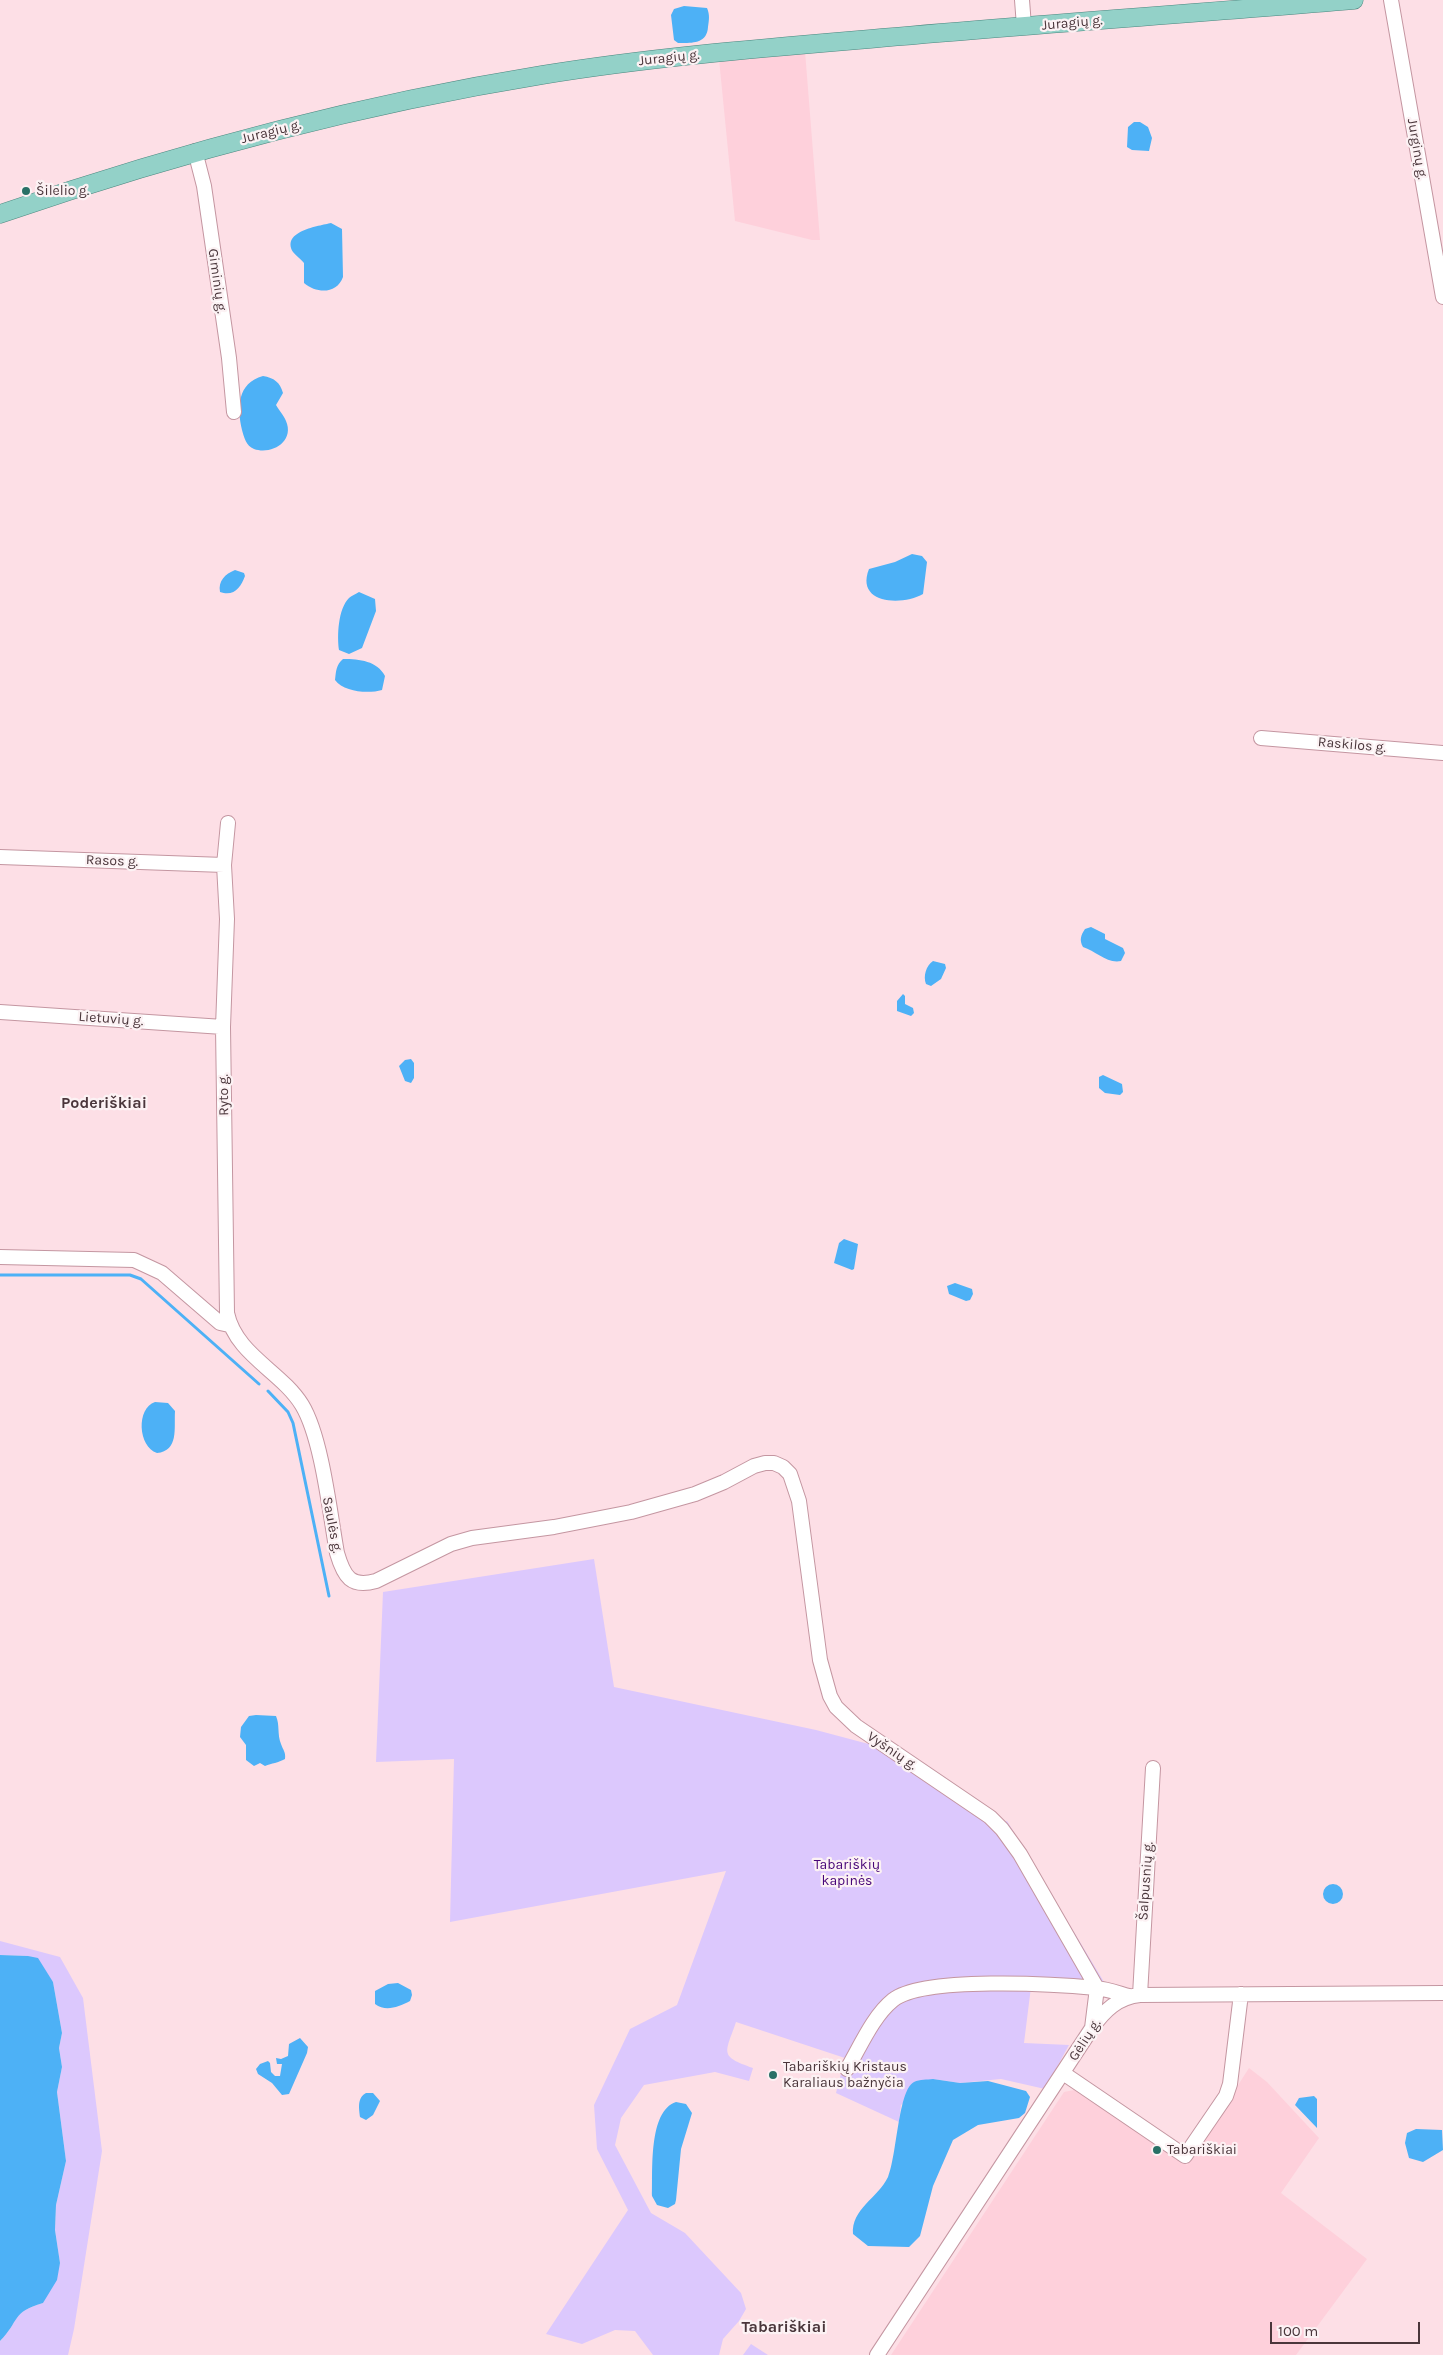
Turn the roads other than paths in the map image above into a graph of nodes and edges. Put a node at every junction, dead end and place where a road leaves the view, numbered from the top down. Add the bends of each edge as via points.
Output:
1 (1022, 0) edge
2 (1354, 0) edge
3 (1392, 0) edge
4 (1024, 26) junction
5 (196, 151) junction
6 (0, 214) edge
7 (1443, 297) edge
8 (234, 412) dead end
9 (1261, 738) dead end
10 (1443, 753) edge
11 (228, 822) dead end
12 (0, 858) edge
13 (224, 865) junction
14 (0, 1012) edge
15 (223, 1027) junction
16 (0, 1257) edge
17 (229, 1325) junction
18 (783, 1467) joint
19 (1153, 1768) dead end
20 (1097, 1988) junction
21 (1443, 1993) edge
22 (1241, 1994) junction
23 (1134, 1995) junction
24 (1092, 2028) junction
25 (847, 2069) dead end
26 (1063, 2073) junction
27 (877, 2355) edge

1 - 4 street
2 - 4 main road, Juragių g.
3 - 7 street, Jurginų g.
4 - 5 main road, Juragių g. via 580,69 362,110
5 - 6 main road, Juragių g.
5 - 8 street, Giminių g. via 204,186
9 - 10 street, Raskilos g.
11 - 13 street, Ryto g.
12 - 13 street, Rasos g.
13 - 15 street, Ryto g. via 227,919
14 - 15 street, Lietuvių g.
15 - 17 street, Ryto g.
16 - 17 street, Saulės g. via 134,1260 162,1273 220,1324
17 - 18 street, Saulės g. via 250,1354 292,1392 302,1406 317,1446 341,1568 358,1584 376,1581 451,1544 472,1538 632,1512 710,1488 754,1466 774,1463
18 - 20 street, Vyšnių g. via 792,1478 799,1501 820,1660 836,1707 856,1726 990,1817 1002,1829 1020,1854
19 - 23 street, Šalpusnių g.
20 - 23 street
20 - 24 street
20 - 25 street via 969,1982 908,1993 893,2000 883,2011
21 - 22 street
22 - 23 street
22 - 26 street via 1226,2096 1185,2156
23 - 24 street, Gėlių g. via 1103,2012
24 - 26 street, Gėlių g.
26 - 27 street, Gėlių g.

